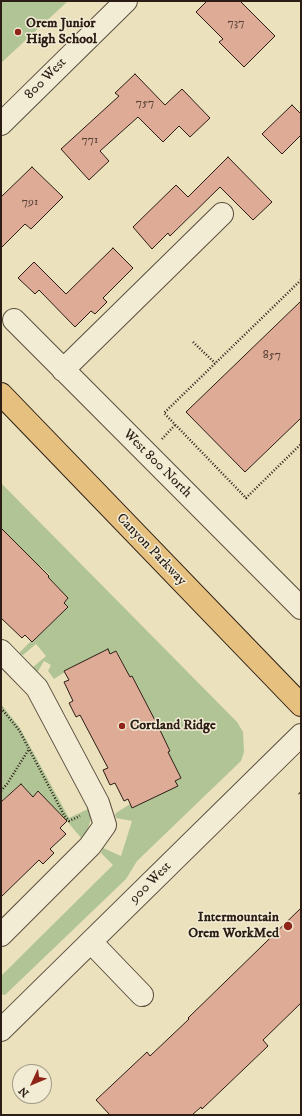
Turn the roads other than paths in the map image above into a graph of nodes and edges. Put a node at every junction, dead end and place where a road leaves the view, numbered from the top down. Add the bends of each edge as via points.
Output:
1 (126, 1) edge
2 (1, 124) edge
3 (222, 214) dead end
4 (14, 320) dead end
5 (63, 370) junction
6 (1, 394) edge
7 (301, 608) edge
8 (1, 651) edge
9 (301, 705) edge
10 (301, 736) edge
11 (1, 935) edge
12 (91, 942) junction
13 (142, 995) dead end
14 (2, 1028) edge

1 - 2 street, 800 West
3 - 5 street
4 - 5 street, West 800 North
5 - 7 street, West 800 North
6 - 9 highway, Canyon Parkway
8 - 11 street via 37,688 98,804 105,825 90,846
10 - 12 street, 900 West
12 - 13 street
12 - 14 street, 900 West

